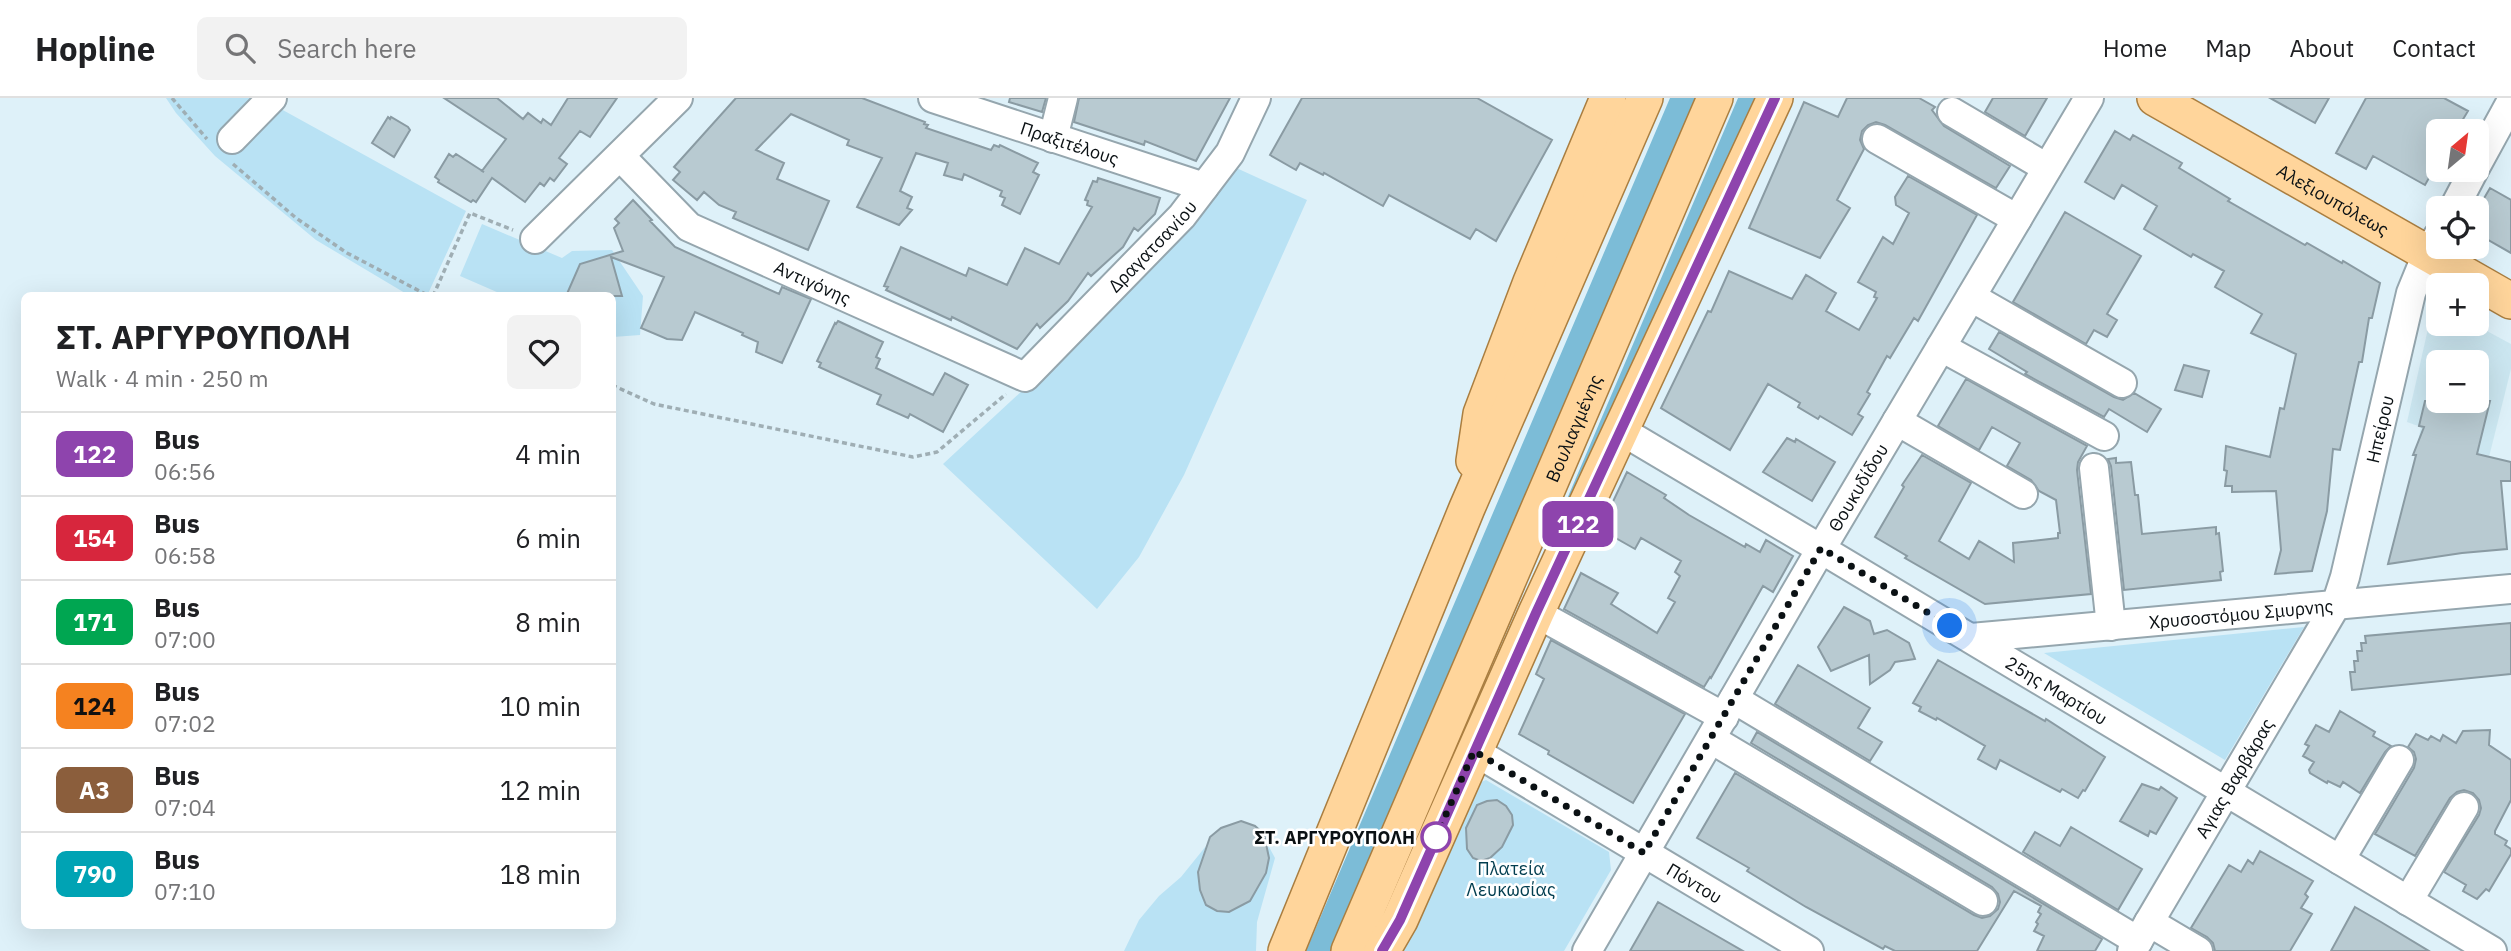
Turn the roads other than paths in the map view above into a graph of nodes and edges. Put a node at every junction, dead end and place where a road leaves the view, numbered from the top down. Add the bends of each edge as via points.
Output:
1 (272, 98) edge
2 (678, 98) edge
3 (1063, 98) edge
4 (1256, 98) edge
5 (1608, 98) edge
6 (1645, 98) edge
7 (1715, 98) edge
8 (1775, 98) edge
9 (2089, 98) edge
10 (2155, 98) edge
11 (940, 99) edge
12 (2511, 102) edge
13 (1952, 112) dead end
14 (1053, 138) junction
15 (1877, 139) dead end
16 (2489, 142) edge
17 (224, 148) road end
18 (621, 157) junction
19 (2047, 168) junction
20 (1204, 187) junction
21 (2017, 219) junction
22 (536, 239) road end
23 (2426, 242) edge
24 (2426, 259) edge
25 (2452, 259) edge
26 (1971, 297) junction
27 (2511, 301) edge
28 (1941, 348) junction
29 (1025, 377) joint
30 (2122, 383) dead end
31 (1897, 421) junction
32 (1622, 431) junction
33 (2104, 436) dead end
34 (2094, 468) dead end
35 (2023, 494) dead end
36 (1467, 508) junction
37 (1821, 548) junction
38 (2511, 589) edge
39 (2336, 605) junction
40 (1536, 613) junction
41 (2111, 626) junction
42 (1971, 638) junction
43 (1723, 718) junction
44 (1474, 751) junction
45 (2399, 760) dead end
46 (2226, 791) junction
47 (2465, 807) dead end
48 (1644, 853) junction
49 (2340, 860) junction
50 (1983, 901) dead end
51 (2408, 901) junction
52 (2140, 938) edge
53 (1286, 951) edge
54 (1349, 951) edge
55 (1382, 951) edge
56 (1587, 951) edge
57 (1809, 951) edge
58 (2198, 951) edge
59 (2492, 951) edge

1 - 17 street
2 - 18 street
3 - 14 street
4 - 20 street, Δραγατσανίου via 1230,153
5 - 36 main road via 1481,414
6 - 36 main road
7 - 54 main road, Βουλιαγμένης
8 - 32 main road
9 - 19 street, Θουκυδίδου
10 - 23 main road, Αλεξιουπόλεως
11 - 14 street, Πραξιτέλους
12 - 16 street
13 - 19 street
14 - 20 street, Πραξιτέλους
15 - 21 street
18 - 22 street
18 - 29 street, Αντιγόνης via 689,227
19 - 21 street, Θουκυδίδου
20 - 29 street, Δραγατσανίου via 1182,216
21 - 26 street, Θουκυδίδου
24 - 39 street, Ηπείρου via 2411,293
25 - 27 main road, Αλεξιουπόλεως
26 - 28 street, Θουκυδίδου
26 - 30 street
28 - 31 street, Θουκυδίδου
28 - 33 street
31 - 35 street
31 - 37 street, Θουκυδίδου
32 - 37 street, 25ης Μαρτίου
32 - 40 main road
34 - 41 street
36 - 53 main road
37 - 42 street, 25ης Μαρτίου
37 - 43 street, Θουκυδίδου
38 - 39 street, Χρυσοστόμου Σμυρνης
39 - 41 street, Χρυσοστόμου Σμυρνης
39 - 46 street, Αγιας Βαρβάρας
40 - 43 street
40 - 44 main road
41 - 42 street, Χρυσοστόμου Σμυρνης
42 - 46 street, 25ης Μαρτίου
43 - 48 street, Θουκυδίδου
43 - 50 street
43 - 52 street
44 - 48 street, Πόντου
44 - 55 main road
45 - 49 street
46 - 49 street, 25ης Μαρτίου
46 - 52 street, Αγιας Βαρβάρας
47 - 51 street
48 - 56 street, Θουκυδίδου
48 - 57 street, Πόντου
49 - 51 street, 25ης Μαρτίου
51 - 59 street, 25ης Μαρτίου
52 - 58 street

